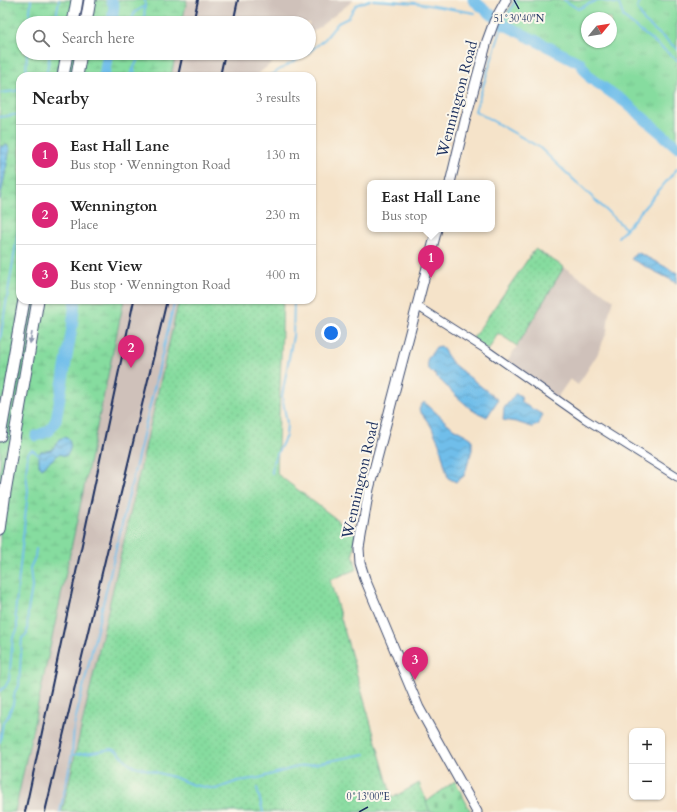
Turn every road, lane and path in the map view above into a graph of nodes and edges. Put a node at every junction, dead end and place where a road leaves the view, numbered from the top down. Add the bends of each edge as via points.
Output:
1 (77, 0) edge
2 (90, 0) edge
3 (506, 0) edge
4 (74, 16) edge
5 (87, 16) edge
6 (66, 60) edge
7 (80, 60) edge
8 (64, 72) edge
9 (78, 72) edge
10 (451, 180) edge
11 (436, 232) edge
12 (23, 304) edge
13 (37, 304) edge
14 (417, 306) junction
15 (0, 436) edge
16 (677, 477) edge
17 (0, 530) edge
18 (477, 812) edge

1 - 4 highway
2 - 5 highway
3 - 10 main road, Wennington Road via 487,41
6 - 8 highway
7 - 9 highway
11 - 14 main road, Wennington Road
12 - 15 highway
13 -> 17 highway
14 - 16 street via 488,351 585,419
14 - 18 main road, Wennington Road via 369,489 359,556 365,579 420,708

